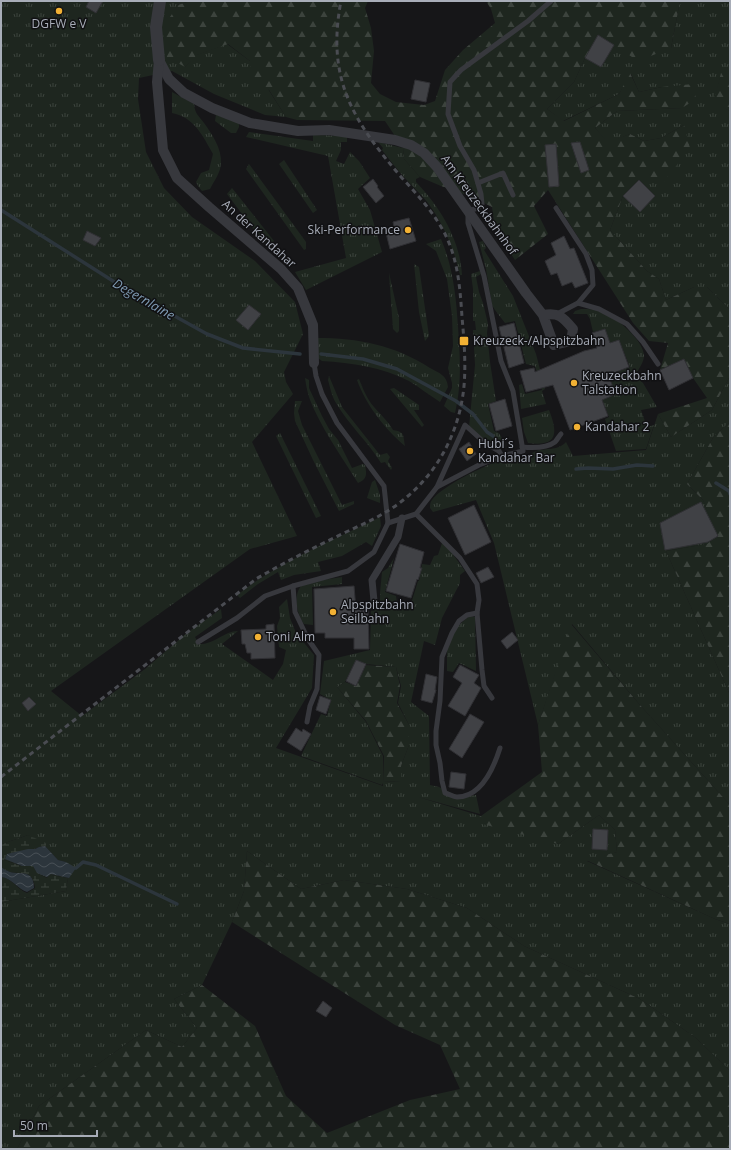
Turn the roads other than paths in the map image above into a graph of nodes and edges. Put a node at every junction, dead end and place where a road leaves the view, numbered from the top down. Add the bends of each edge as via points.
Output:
1 (160, 1) edge
2 (551, 1) edge
3 (159, 60) junction
4 (478, 183) junction
5 (512, 195) dead end
6 (556, 208) dead end
7 (468, 211) junction
8 (578, 303) junction
9 (557, 314) junction
10 (543, 315) junction
11 (314, 363) joint
12 (658, 364) dead end
13 (560, 434) dead end
14 (522, 447) junction
15 (502, 456) junction
16 (437, 487) junction
17 (416, 514) junction
18 (402, 518) junction
19 (388, 523) junction
20 (293, 586) junction
21 (374, 601) dead end
22 (477, 613) junction
23 (198, 642) dead end
24 (492, 698) dead end
25 (307, 722) dead end
26 (500, 748) dead end

1 - 3 street via 156,27
2 - 4 lane, Am Kreuzeckbahnhof via 461,70 450,82 448,114
3 - 7 street, Am Kreuzeckbahnhof via 169,79 184,93 212,108 250,123 298,131 329,130 353,133 411,145 437,166
3 - 11 street, An der Kandahar via 157,82 163,150 177,178 294,283 313,325
4 - 5 lane via 502,173
4 - 7 lane, Am Kreuzeckbahnhof via 482,204
6 - 8 lane via 586,254 592,270 593,285
7 - 10 street, Am Kreuzeckbahnhof
7 - 14 lane via 468,223 483,269 501,361 513,391
8 - 9 lane
8 - 12 lane via 599,309 627,324
9 - 10 street
9 - 10 street, Am Kreuzeckbahnhof via 573,329 571,341 554,345
11 - 19 lane, An der Kandahar via 322,394 337,423 384,486
13 - 14 lane via 547,446
14 - 15 lane via 523,450
15 - 16 lane via 478,465
15 - 16 lane via 465,426
16 - 17 lane
17 - 18 lane
17 - 22 lane via 468,569 477,584
18 - 19 lane
18 - 21 street via 398,537 372,580
19 - 20 lane via 374,552 348,571
20 - 23 lane via 265,596 237,618
20 - 25 lane via 295,612 319,655 317,689
22 - 24 lane via 484,686
22 - 26 lane via 467,615 459,621 442,657 436,745 445,793 456,797 466,796 479,788 493,768

